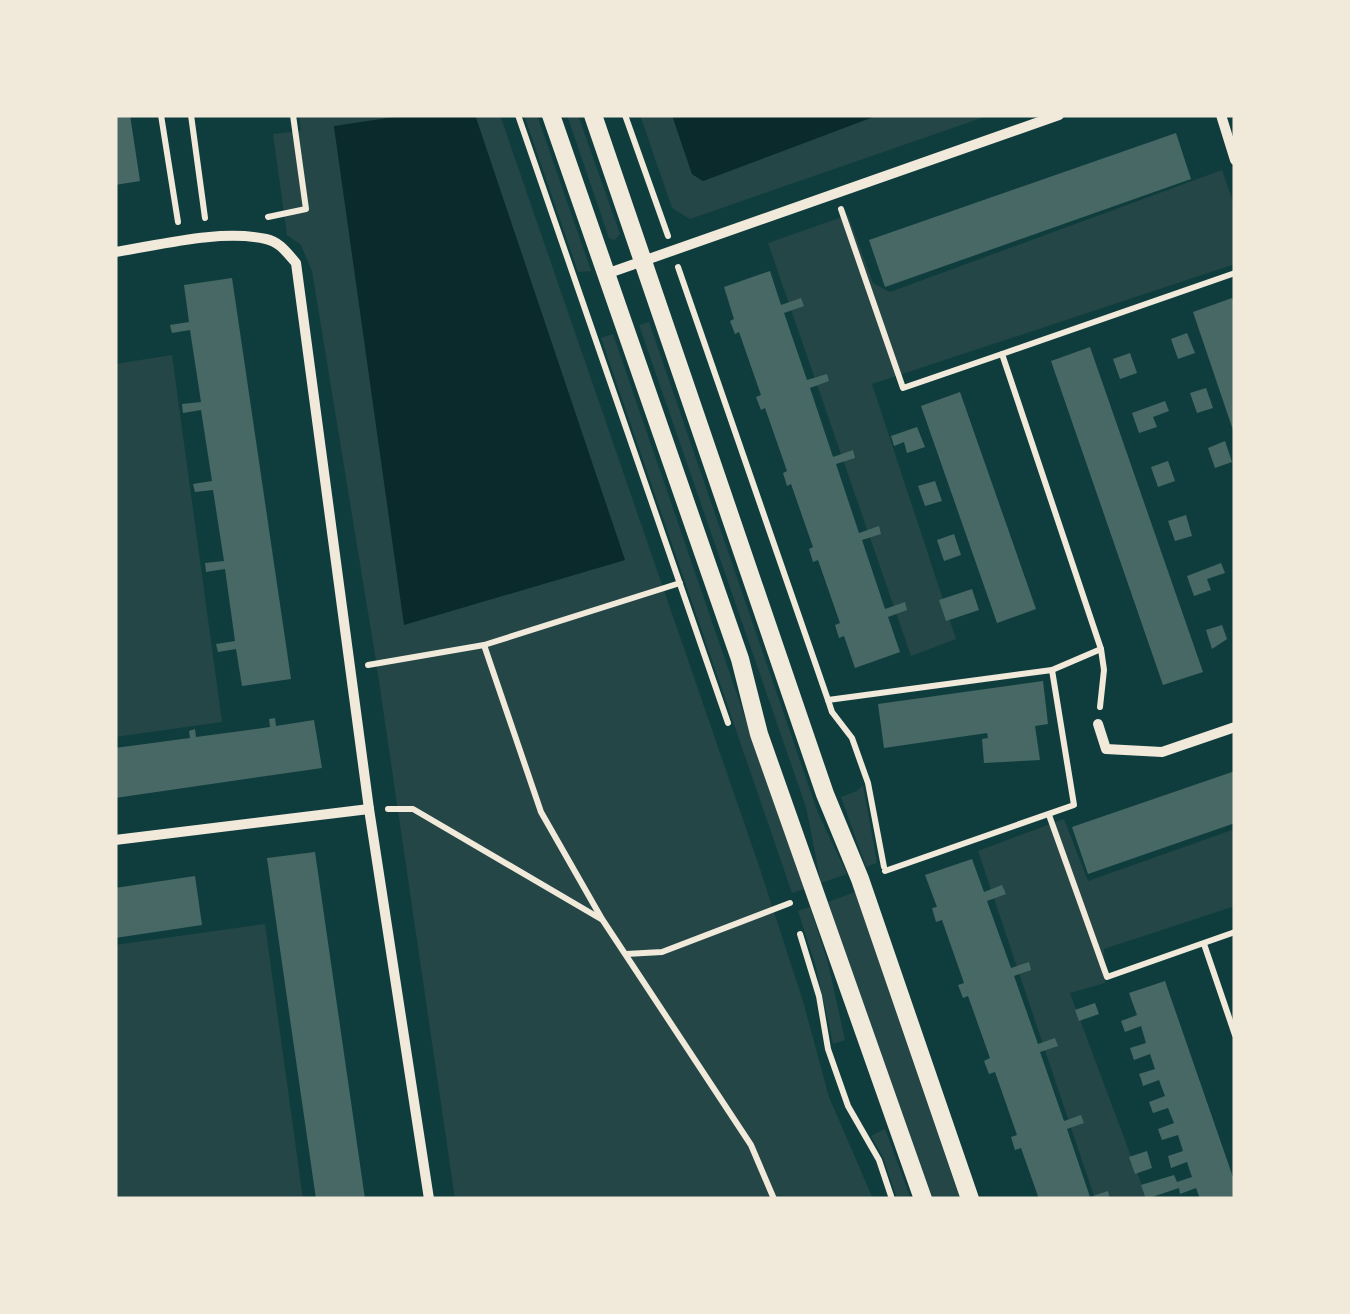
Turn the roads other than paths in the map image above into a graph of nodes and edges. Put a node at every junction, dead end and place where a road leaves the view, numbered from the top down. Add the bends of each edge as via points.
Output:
1 (551, 115) edge
2 (592, 115) edge
3 (1059, 115) edge
4 (1221, 115) edge
5 (1235, 160) edge
6 (115, 252) edge
7 (642, 260) junction
8 (606, 274) junction
9 (1098, 724) road end
10 (1235, 727) edge
11 (370, 808) junction
12 (115, 840) edge
13 (429, 1199) edge
14 (923, 1199) edge
15 (970, 1199) edge

1 - 8 street
2 - 7 street
3 - 7 street
4 - 5 street
6 - 11 street via 207,238 267,239 296,263
7 - 8 street
7 - 15 street
8 - 14 street
9 - 10 street via 1106,749 1162,752
11 - 12 street
11 - 13 street

